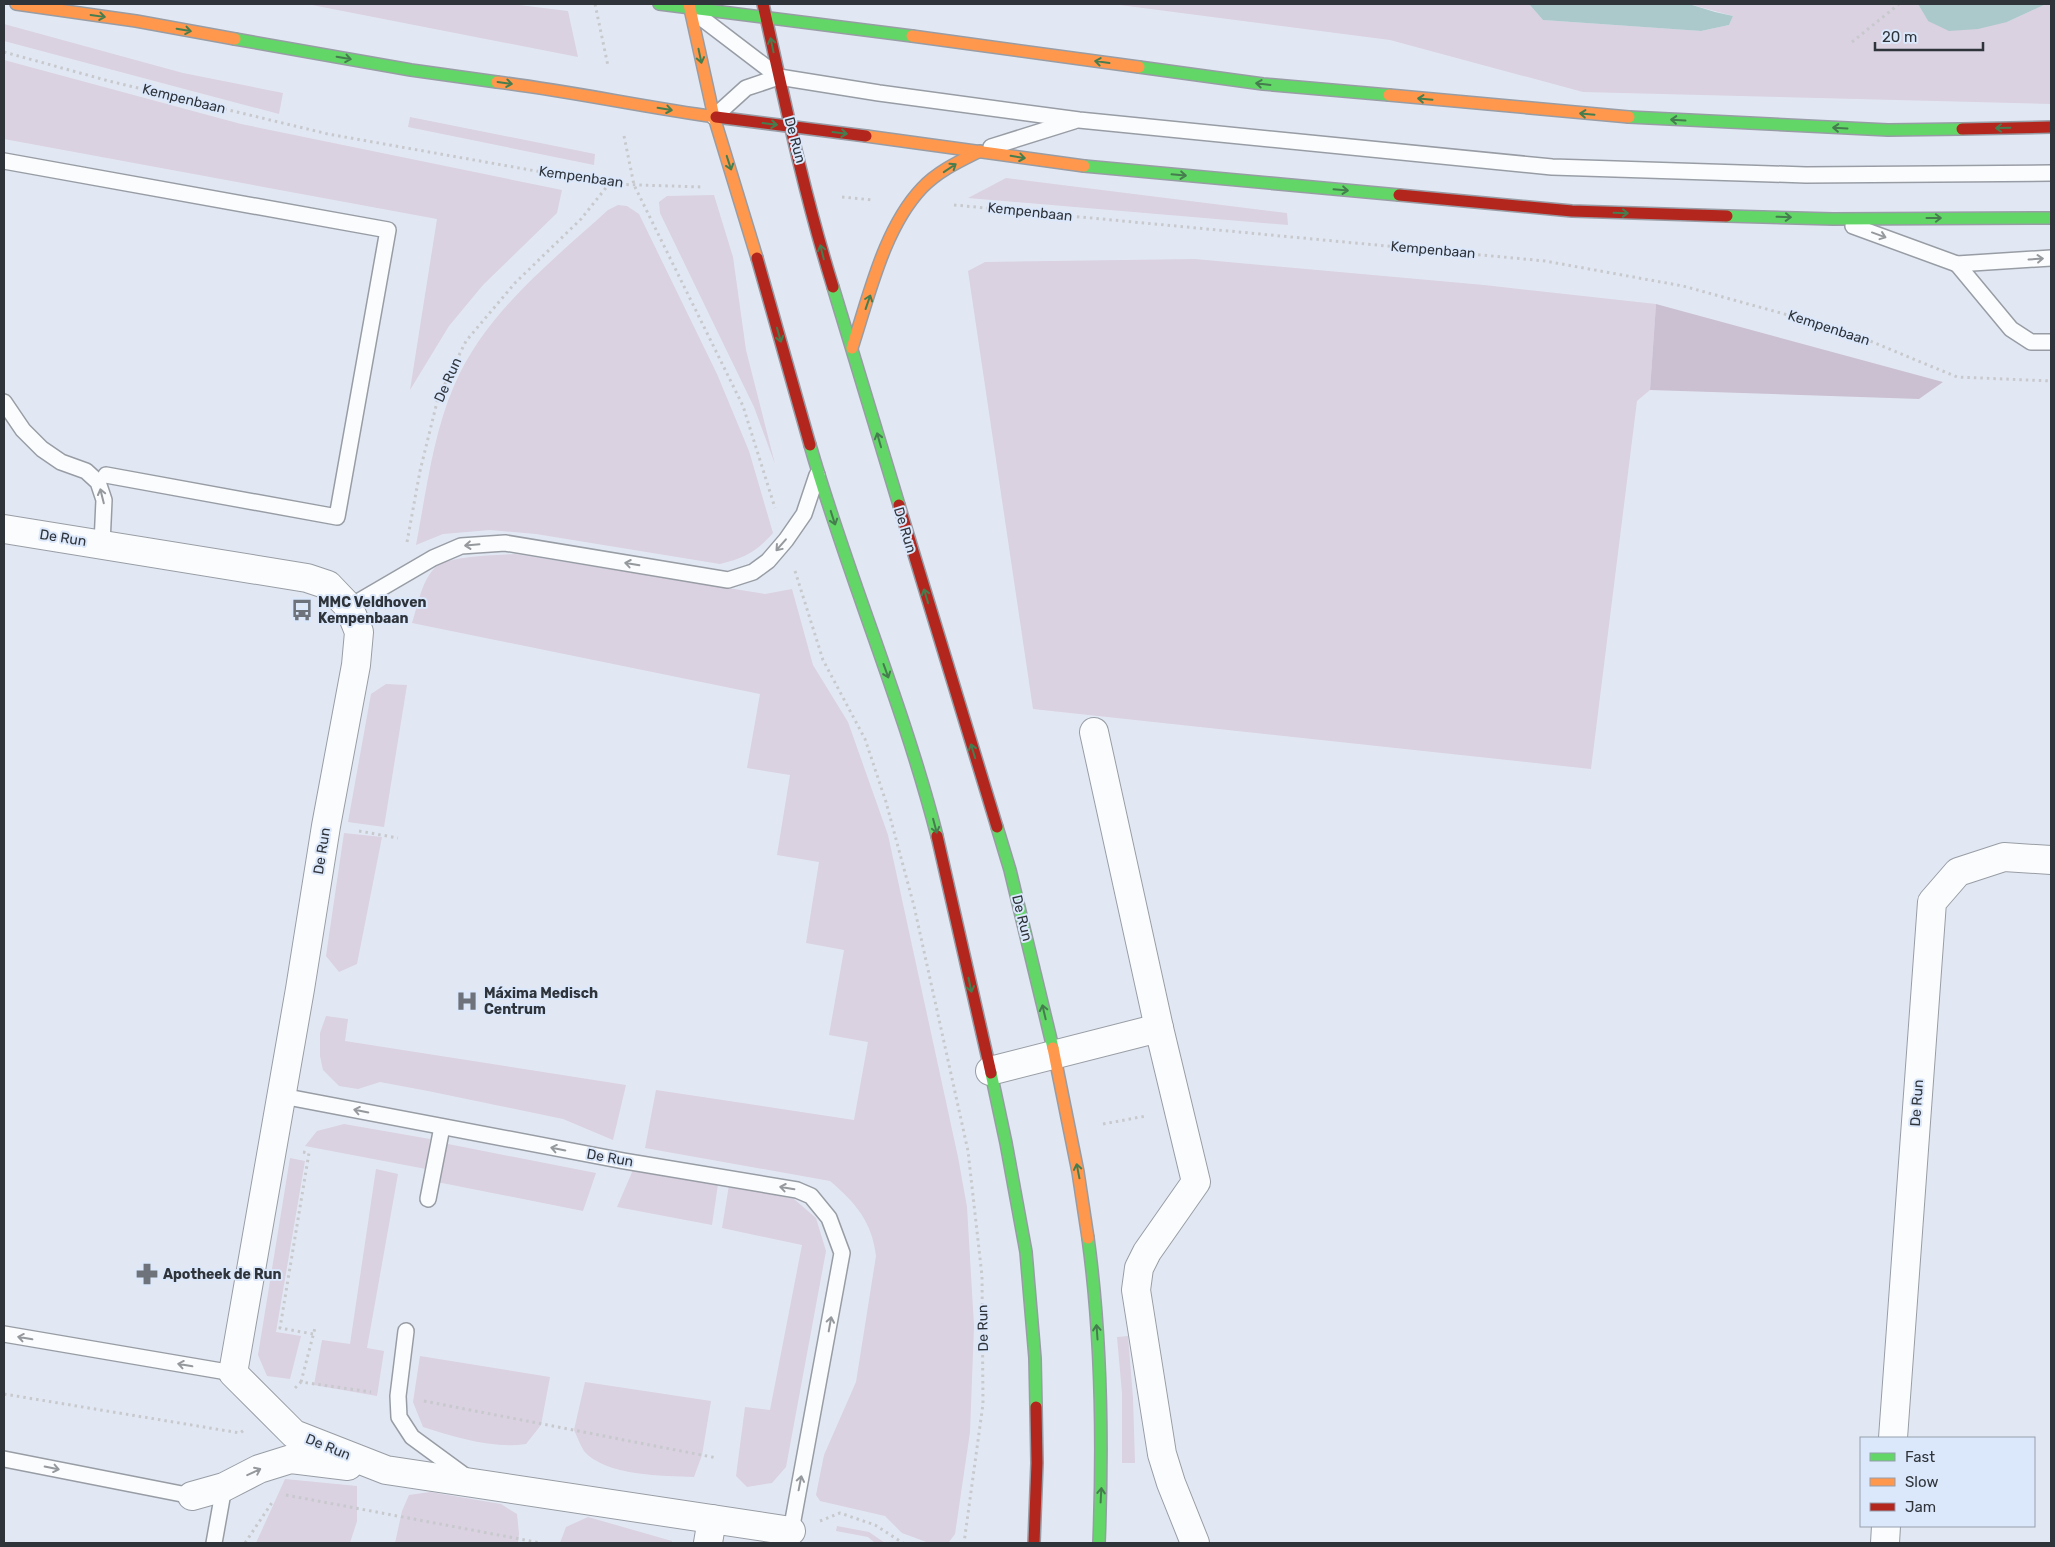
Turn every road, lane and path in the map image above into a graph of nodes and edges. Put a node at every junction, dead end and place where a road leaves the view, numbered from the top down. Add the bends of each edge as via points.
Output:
1 (16, 4) edge
2 (659, 4) edge
3 (763, 4) edge
4 (1899, 4) edge
5 (689, 6) edge
6 (766, 17) junction
7 (1852, 42) dead end
8 (4, 52) edge
9 (779, 77) junction
10 (714, 117) junction
11 (1079, 120) junction
12 (791, 126) junction
13 (2051, 127) edge
14 (980, 151) junction
15 (4, 161) edge
16 (2051, 173) edge
17 (609, 184) junction
18 (634, 184) junction
19 (737, 189) junction
20 (810, 195) junction
21 (910, 202) junction
22 (2051, 218) edge
23 (1833, 219) junction
24 (2051, 258) edge
25 (1957, 264) junction
26 (2051, 342) edge
27 (852, 348) junction
28 (2051, 382) edge
29 (4, 402) edge
30 (818, 471) junction
31 (106, 475) dead end
32 (4, 528) edge
33 (786, 540) junction
34 (102, 544) junction
35 (405, 551) dead end
36 (350, 607) junction
37 (1094, 732) dead end
38 (326, 826) junction
39 (398, 838) dead end
40 (2051, 860) edge
41 (1159, 1028) junction
42 (1054, 1054) junction
43 (990, 1071) junction
44 (282, 1096) junction
45 (442, 1126) junction
46 (272, 1146) junction
47 (428, 1199) dead end
48 (315, 1328) dead end
49 (406, 1330) dead end
50 (4, 1334) edge
51 (313, 1334) junction
52 (233, 1373) junction
53 (301, 1382) junction
54 (4, 1394) edge
55 (398, 1396) junction
56 (270, 1409) junction
57 (240, 1433) junction
58 (1892, 1437) edge
59 (717, 1458) dead end
60 (4, 1459) edge
61 (260, 1469) junction
62 (386, 1470) junction
63 (475, 1483) junction
64 (224, 1487) junction
65 (192, 1496) joint
66 (1886, 1527) edge
67 (710, 1531) edge
68 (791, 1531) junction
69 (214, 1543) edge
70 (245, 1543) edge
71 (541, 1543) edge
72 (903, 1543) edge
73 (964, 1543) edge
74 (1034, 1543) edge
75 (1099, 1543) edge
76 (1195, 1543) edge
77 (1885, 1543) edge

1 -> 10 main road
2 - 5 main road
3 - 6 main road, De Run
4 - 7 path
5 - 6 main road
5 - 9 lane
5 -> 10 main road
9 -> 6 main road, De Run
13 -> 6 main road via 1888,130 1635,118 1263,84
8 - 17 path, Kempenbaan via 328,134
9 - 10 lane via 746,88
9 - 11 lane
9 - 12 main road, De Run
10 -> 12 main road
10 -> 19 main road
11 - 14 lane
11 - 16 lane via 1552,167 1806,175
12 -> 14 main road
12 - 20 main road, De Run
21 -> 14 main road via 939,175
14 -> 23 main road via 1074,165 1572,211
15 - 31 lane via 388,230 337,517
17 - 18 path, Kempenbaan
17 - 35 path, De Run via 582,219 515,283 466,341 438,398
18 - 19 path, Kempenbaan
18 - 33 path, De Run via 743,406
19 -> 30 main road
20 - 21 path, Kempenbaan
27 -> 20 main road, De Run via 823,255
27 -> 21 main road via 890,240
21 - 28 path, Kempenbaan via 1545,261 1683,286 1846,331 1957,377
23 -> 22 main road
23 -> 25 lane
25 -> 24 lane
25 - 26 lane via 2011,329 2031,342
42 -> 27 main road, De Run via 1010,870
34 -> 29 lane via 104,500 98,482 86,470 61,462 42,448 23,430
30 - 33 lane via 804,514
30 -> 43 main road via 923,781
32 - 34 street, De Run
33 -> 36 lane via 768,561 752,572 728,580 505,543 461,546 433,558
33 - 73 path, De Run via 823,660 866,739 886,802 914,906 968,1151 982,1276 984,1404
34 - 36 street, De Run via 307,578 328,585
36 - 38 street, De Run via 359,632 356,665
37 - 41 street
38 - 39 path
38 - 44 street, De Run
40 - 58 street, De Run via 2004,857 1958,872 1932,902
41 - 42 street
41 - 76 street via 1196,1182 1147,1252 1139,1268 1136,1290 1162,1454
42 - 43 street
75 -> 42 main road, De Run via 1102,1476 1100,1376 1093,1276 1082,1194
43 - 74 main road via 1026,1252 1035,1358
45 -> 44 lane, De Run
44 - 46 street, De Run
45 - 47 lane
68 -> 45 lane, De Run via 842,1254 830,1218 811,1196 796,1190
46 - 51 path via 309,1153 280,1328
46 - 52 street, De Run
48 - 51 path
49 - 55 lane
52 -> 50 lane
51 - 53 path
52 - 56 street, De Run
53 - 55 path
53 - 56 path
54 - 57 path
55 - 59 path
55 - 63 lane via 399,1417 412,1437
56 - 57 path
56 - 62 street, De Run via 294,1434
57 - 61 path
60 -> 65 lane
61 - 62 street via 291,1459
64 -> 61 street
62 - 63 street, De Run
63 - 67 street, De Run
64 - 65 street
64 - 69 lane
66 - 77 street
67 - 68 street, De Run
68 - 72 path via 840,1513 875,1524
70 - 71 path via 277,1494

